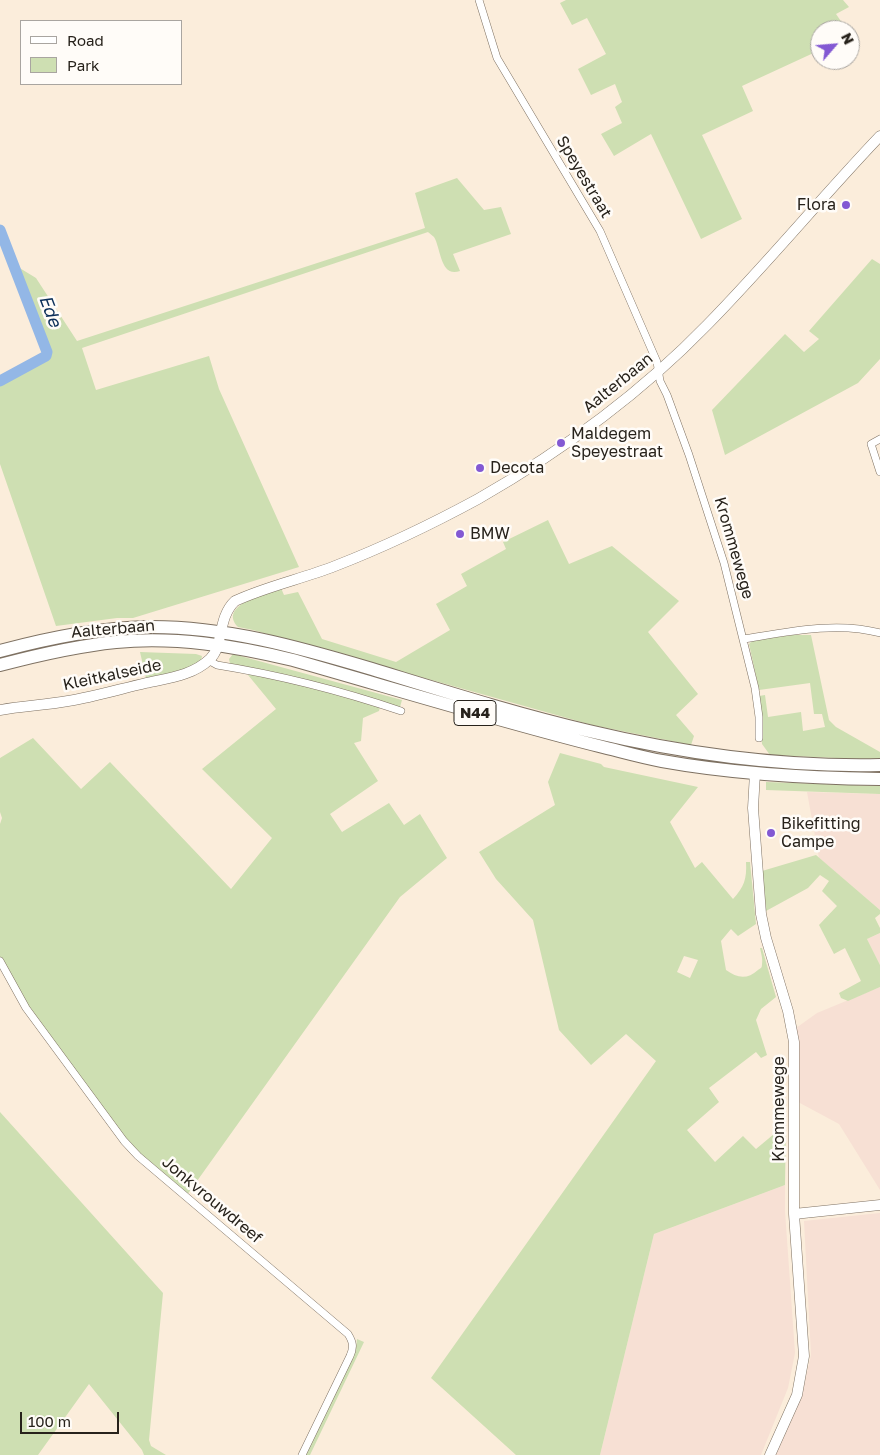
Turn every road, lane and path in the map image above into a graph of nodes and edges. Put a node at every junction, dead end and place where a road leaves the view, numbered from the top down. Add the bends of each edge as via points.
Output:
1 (479, 0) edge
2 (880, 136) edge
3 (658, 372) junction
4 (880, 439) edge
5 (880, 472) edge
6 (220, 632) junction
7 (880, 633) edge
8 (744, 639) junction
9 (217, 644) junction
10 (0, 651) edge
11 (208, 660) junction
12 (0, 665) edge
13 (0, 710) edge
14 (402, 711) dead end
15 (759, 738) dead end
16 (880, 765) edge
17 (756, 767) junction
18 (880, 779) edge
19 (0, 961) edge
20 (880, 1205) edge
21 (794, 1214) junction
22 (302, 1455) edge
23 (770, 1455) edge

1 - 3 street, Speyestraat via 496,58 600,231 657,362
2 - 3 street, Aalterbaan via 727,304
3 - 6 street, Aalterbaan via 567,443 478,499 372,551 235,601 226,612
3 - 8 street, Krommewege via 706,505
4 - 5 street via 871,444
6 - 9 street, Aalterbaan
6 - 10 highway, Aalterbaan / N44 via 128,628 76,633
6 - 17 highway, N44 via 296,648 590,731
7 - 8 street via 858,629 798,630
8 - 15 street, Krommewege via 759,717
9 - 11 street, Kleitkalseide
9 - 12 highway, Aalterbaan / N44 via 146,640 117,642 71,648
9 - 17 highway, N44 via 293,660 621,753 735,772
11 - 13 street, Kleitkalseide via 178,676 76,700
11 - 14 street
16 - 17 highway, N44
17 - 18 highway, N44 via 810,777
17 - 21 street, Krommewege via 753,799 761,914 794,1042
19 - 22 street, Jonkvrouwdreef via 26,1008 124,1141 348,1334 353,1348 350,1356
20 - 21 street
21 - 23 street, Krommewege via 804,1356 797,1394

